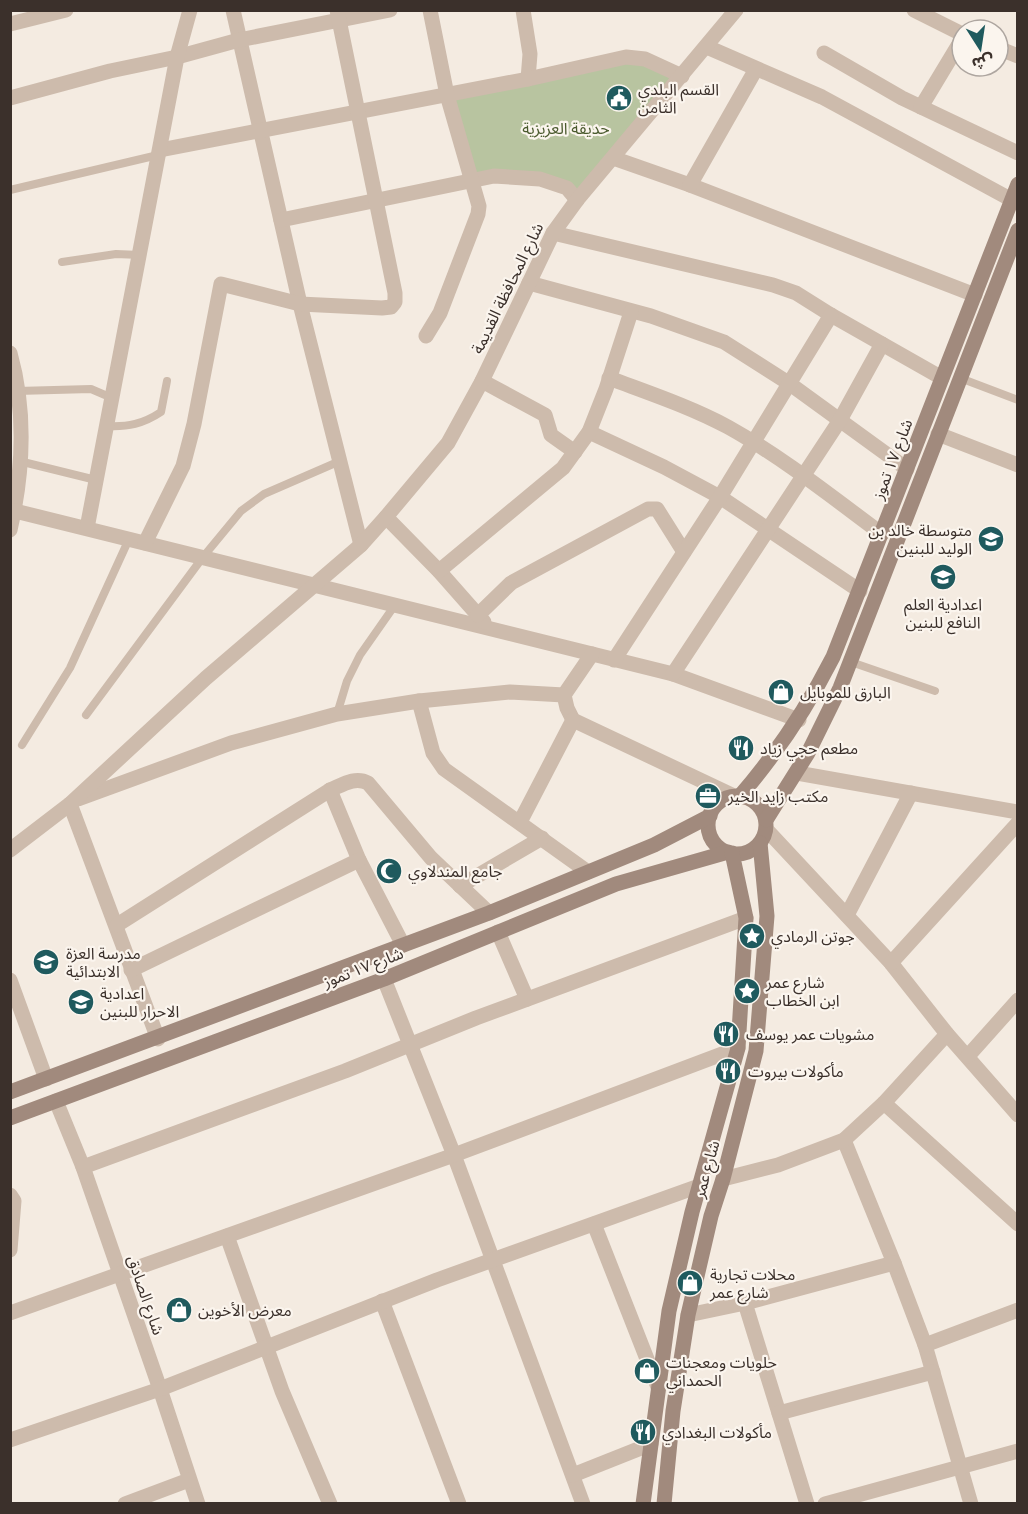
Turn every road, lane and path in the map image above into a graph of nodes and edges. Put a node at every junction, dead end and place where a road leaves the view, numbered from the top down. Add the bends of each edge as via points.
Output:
1 (66, 10) edge
2 (190, 10) edge
3 (232, 10) edge
4 (390, 10) edge
5 (430, 10) edge
6 (523, 10) edge
7 (736, 10) edge
8 (914, 10) edge
9 (338, 16) edge
10 (10, 24) edge
11 (950, 28) edge
12 (240, 40) junction
13 (707, 47) junction
14 (824, 53) dead end
15 (177, 57) junction
16 (950, 59) edge
17 (756, 69) junction
18 (682, 76) junction
19 (528, 80) junction
20 (447, 94) junction
21 (10, 98) edge
22 (921, 107) junction
23 (359, 111) junction
24 (261, 131) junction
25 (159, 152) junction
26 (1017, 153) edge
27 (613, 158) junction
28 (472, 180) junction
29 (1017, 184) edge
30 (690, 185) junction
31 (10, 190) edge
32 (377, 200) junction
33 (1012, 200) junction
34 (577, 201) junction
35 (281, 220) junction
36 (1017, 230) edge
37 (553, 233) junction
38 (140, 255) junction
39 (62, 262) dead end
40 (529, 283) junction
41 (975, 295) junction
42 (300, 304) junction
43 (631, 312) junction
44 (831, 315) junction
45 (426, 336) dead end
46 (882, 344) junction
47 (11, 359) edge
48 (609, 378) junction
49 (942, 378) junction
50 (960, 378) junction
51 (167, 381) dead end
52 (482, 381) junction
53 (790, 384) junction
54 (17, 391) junction
55 (112, 398) junction
56 (1017, 400) edge
57 (840, 420) junction
58 (107, 426) junction
59 (589, 432) junction
60 (938, 434) junction
61 (753, 443) junction
62 (575, 452) junction
63 (19, 461) junction
64 (341, 461) junction
65 (1017, 465) edge
66 (908, 468) junction
67 (803, 476) junction
68 (97, 480) junction
69 (720, 497) junction
70 (15, 511) junction
71 (386, 517) junction
72 (87, 528) junction
73 (769, 529) junction
74 (10, 530) edge
75 (882, 534) junction
76 (129, 539) junction
77 (145, 543) junction
78 (361, 545) junction
79 (684, 552) junction
80 (203, 557) junction
81 (439, 572) junction
82 (317, 584) junction
83 (860, 591) junction
84 (396, 604) junction
85 (478, 615) junction
86 (489, 628) junction
87 (592, 654) junction
88 (614, 660) junction
89 (851, 662) junction
90 (674, 674) junction
91 (935, 691) dead end
92 (564, 695) junction
93 (419, 701) junction
94 (337, 714) junction
95 (86, 715) dead end
96 (573, 720) junction
97 (799, 720) junction
98 (22, 745) dead end
99 (796, 772) junction
100 (330, 790) junction
101 (911, 793) junction
102 (737, 796) junction
103 (71, 803) junction
104 (1017, 812) edge
105 (710, 816) junction
106 (520, 822) junction
107 (1017, 823) edge
108 (764, 830) junction
109 (542, 838) junction
110 (10, 850) edge
111 (730, 852) junction
112 (359, 860) junction
113 (588, 872) junction
114 (460, 886) junction
115 (489, 912) junction
116 (847, 915) junction
117 (746, 918) junction
118 (117, 925) junction
119 (498, 932) junction
120 (403, 945) junction
121 (891, 963) junction
122 (131, 970) junction
123 (384, 979) junction
124 (10, 980) edge
125 (527, 999) junction
126 (1017, 1000) edge
127 (947, 1034) junction
128 (158, 1039) junction
129 (411, 1044) junction
130 (738, 1048) junction
131 (968, 1056) junction
132 (46, 1079) junction
133 (14, 1087) edge
134 (56, 1101) junction
135 (884, 1103) junction
136 (1017, 1115) edge
137 (10, 1118) edge
138 (844, 1140) junction
139 (454, 1155) junction
140 (83, 1167) junction
141 (723, 1179) junction
142 (699, 1186) junction
143 (10, 1195) edge
144 (594, 1224) junction
145 (1017, 1224) edge
146 (227, 1236) junction
147 (10, 1250) edge
148 (492, 1260) junction
149 (894, 1263) junction
150 (119, 1273) junction
151 (382, 1301) junction
152 (745, 1304) junction
153 (1017, 1310) edge
154 (10, 1313) edge
155 (688, 1315) junction
156 (925, 1345) junction
157 (266, 1347) junction
158 (933, 1372) junction
159 (658, 1387) junction
160 (160, 1389) junction
161 (779, 1413) junction
162 (10, 1440) edge
163 (651, 1444) junction
164 (1017, 1451) edge
165 (960, 1467) junction
166 (573, 1474) junction
167 (189, 1480) junction
168 (125, 1503) edge
169 (198, 1503) edge
170 (330, 1503) edge
171 (459, 1503) edge
172 (583, 1503) edge
173 (643, 1503) edge
174 (664, 1503) edge
175 (807, 1503) edge
176 (825, 1503) edge
177 (971, 1503) edge

1 - 10 street
2 - 15 street
3 - 12 street
4 - 9 street
5 - 20 street
6 - 19 street via 530,54
7 - 13 street, شارع المحافظة القديمة
8 - 11 street
9 - 12 street
9 - 23 street
12 - 15 street
12 - 24 street
13 - 17 street
13 - 18 street, شارع المحافظة القديمة
14 - 22 street
15 - 21 street
15 - 25 street
16 - 22 street
17 - 30 street
17 - 33 street via 822,98
18 - 19 street via 645,59 626,57
18 - 27 street, شارع المحافظة القديمة
19 - 20 street
20 - 23 street
20 - 28 street
22 - 26 street
23 - 24 street
23 - 32 street
24 - 25 street
24 - 35 street
25 - 31 lane
25 - 38 street
27 - 30 street
27 - 34 street, شارع المحافظة القديمة
28 - 32 street
28 - 34 street via 494,176 540,178 567,188
28 - 45 street via 478,214 440,313
29 - 33 main road, شارع ١٧ تموز
30 - 41 street
32 - 35 street
32 - 42 street via 395,293 391,308
33 - 41 main road, شارع ١٧ تموز
34 - 37 street, شارع المحافظة القديمة
35 - 42 street
36 - 50 main road, شارع ١٧ تموز
37 - 40 street, شارع المحافظة القديمة
37 - 44 street via 773,285 796,293
38 - 39 lane via 116,254
38 - 55 street
40 - 43 street
40 - 52 street, شارع المحافظة القديمة
41 - 49 main road, شارع ١٧ تموز
42 - 64 street
42 - 77 street via 221,284 183,466
43 - 48 street
43 - 53 street via 724,342
44 - 46 street
44 - 53 street
46 - 49 street
46 - 57 street
47 - 54 street
48 - 59 street
48 - 61 street via 718,422
49 - 66 main road, شارع ١٧ تموز
50 - 56 lane
50 - 60 main road, شارع ١٧ تموز
51 - 58 lane via 161,412 147,422 129,427
52 - 62 street via 545,415 551,435
52 - 71 street, شارع المحافظة القديمة via 448,443
53 - 57 street
53 - 61 street
54 - 55 lane via 91,389
54 - 63 street via 22,430
55 - 58 street
57 - 66 street
57 - 67 street
58 - 68 street
59 - 62 street
59 - 69 street
60 - 65 street
60 - 89 main road, شارع ١٧ تموز
61 - 67 street
61 - 69 street
62 - 81 street via 563,468
63 - 68 lane
63 - 70 street
64 - 78 street
64 - 80 lane via 254,501
66 - 75 main road, شارع ١٧ تموز
67 - 73 street
67 - 75 street
68 - 72 street
69 - 73 street
69 - 79 street
70 - 72 street
70 - 74 street
71 - 78 street, شارع المحافظة القديمة
71 - 81 street
72 - 76 street
73 - 83 street
73 - 90 street
75 - 83 main road, شارع ١٧ تموز
76 - 77 street
76 - 98 lane via 70,668
77 - 80 street
78 - 82 street, شارع المحافظة القديمة
79 - 85 street via 657,509 648,509 511,583
79 - 88 street
80 - 82 street
80 - 95 lane
81 - 85 street
82 - 84 street
82 - 103 street, شارع المحافظة القديمة via 206,678
83 - 97 main road, شارع ١٧ تموز via 833,657
84 - 86 street
84 - 94 lane via 360,655
85 - 86 street
86 - 87 street
87 - 88 street
87 - 92 street
88 - 90 street
89 - 91 lane
89 - 99 main road, شارع ١٧ تموز via 829,713
90 - 97 street
92 - 93 street via 510,692
92 - 96 street
93 - 94 street
93 - 106 street via 434,753 444,769
94 - 103 street via 231,743
96 - 102 street
96 - 106 street
97 - 102 main road, شارع ١٧ تموز via 762,771
99 - 101 street
99 - 108 main road, شارع ١٧ تموز
100 - 112 street
100 - 114 street via 362,779 368,783
100 - 118 street
101 - 104 street
101 - 116 street
102 - 105 main road via 719,802
102 - 108 main road via 754,801 764,813
103 - 110 street
103 - 118 street
105 - 111 main road via 708,825 714,842
105 - 113 main road, شارع ١٧ تموز
106 - 109 street
107 - 121 street
108 - 111 main road via 752,849
108 - 116 street
108 - 141 main road, شارع عمر via 767,916 756,1051
109 - 113 street
109 - 114 street
111 - 117 main road, شارع عمر
111 - 119 main road, شارع ١٧ تموز via 616,884
112 - 120 street
112 - 122 street
113 - 115 main road, شارع ١٧ تموز
114 - 115 street
115 - 120 main road, شارع ١٧ تموز
116 - 121 street
117 - 125 street
117 - 130 main road, شارع عمر
118 - 122 street
119 - 123 main road, شارع ١٧ تموز
119 - 125 street
120 - 128 main road, شارع ١٧ تموز
121 - 127 street
122 - 128 street
123 - 129 street
123 - 134 main road, شارع ١٧ تموز
124 - 132 street
125 - 129 street
126 - 131 street
127 - 131 street
127 - 135 street
128 - 132 main road, شارع ١٧ تموز
129 - 139 street
129 - 140 street
130 - 139 street
130 - 142 main road, شارع عمر
131 - 136 street
132 - 133 main road, شارع ١٧ تموز
134 - 137 main road, شارع ١٧ تموز
134 - 140 street, شارع الصادق
135 - 138 street
135 - 145 street
138 - 141 street via 778,1165
138 - 149 street
139 - 146 street
139 - 148 street
140 - 150 street, شارع الصادق
141 - 155 main road, شارع عمر
142 - 144 street
142 - 159 main road, شارع عمر via 669,1311
143 - 147 street via 14,1201
144 - 148 street
144 - 159 street
146 - 150 street
146 - 157 street
148 - 151 street
148 - 166 street
149 - 152 street
149 - 156 street
150 - 154 street
150 - 160 street, شارع الصادق
151 - 157 street
151 - 171 street
152 - 155 street
152 - 161 street
153 - 156 street
155 - 174 main road, شارع عمر
156 - 158 street
157 - 160 street
157 - 170 street
158 - 161 street
158 - 165 street
159 - 163 main road, شارع عمر
160 - 162 street
160 - 167 street, شارع الصادق
161 - 175 street
163 - 166 street
163 - 173 main road, شارع عمر
164 - 165 street
165 - 176 street
165 - 177 street
166 - 172 street
167 - 168 street
167 - 169 street, شارع الصادق

